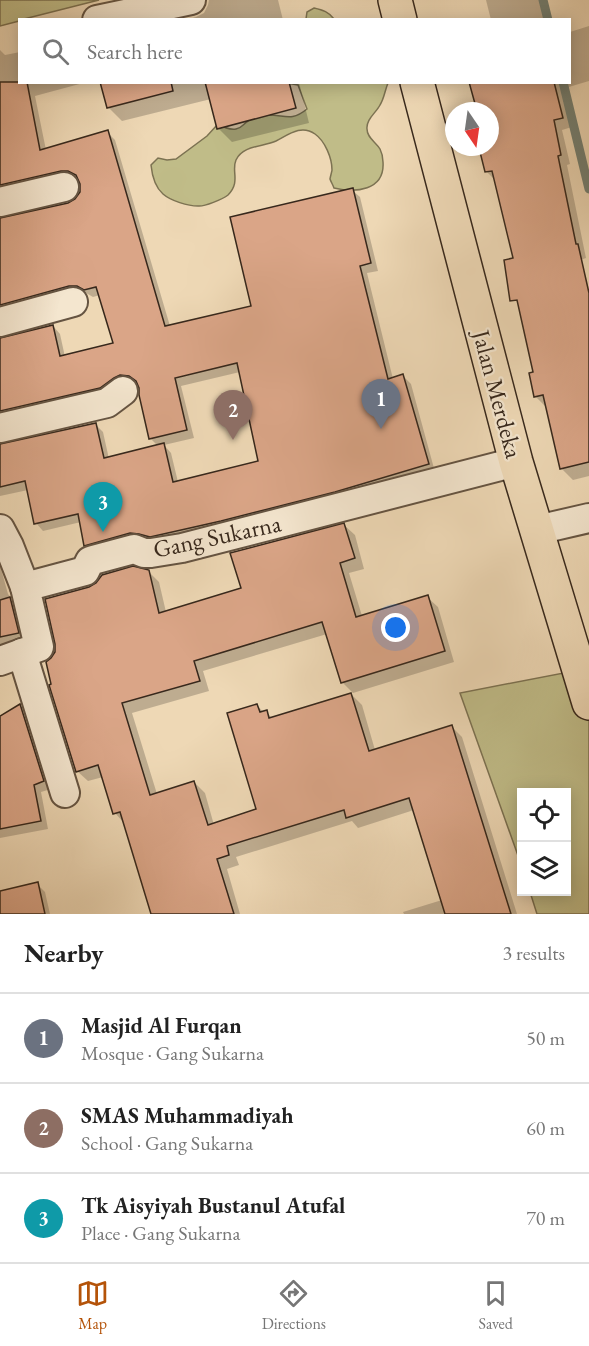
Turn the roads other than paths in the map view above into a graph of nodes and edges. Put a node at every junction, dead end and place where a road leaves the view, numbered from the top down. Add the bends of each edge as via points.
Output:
1 (192, 0) edge
2 (395, 0) edge
3 (106, 18) edge
4 (400, 18) edge
5 (418, 84) edge
6 (64, 187) dead end
7 (0, 202) edge
8 (73, 302) dead end
9 (0, 322) edge
10 (123, 391) dead end
11 (0, 428) edge
12 (516, 462) junction
13 (589, 518) edge
14 (0, 529) edge
15 (537, 530) junction
16 (25, 587) junction
17 (11, 657) edge
18 (589, 703) edge
19 (65, 793) dead end

1 - 3 street
2 - 4 main road
5 - 12 main road, Jalan Merdeka
6 - 7 street
8 - 9 street
10 - 11 street via 107,404
12 - 15 main road, Jalan Merdeka
12 - 16 street, Gang Sukarna via 182,548 151,553 134,549 90,561 85,571
13 - 15 street
14 - 16 street
15 - 18 main road, Jalan Merdeka
16 - 17 street via 39,647
17 - 19 street

